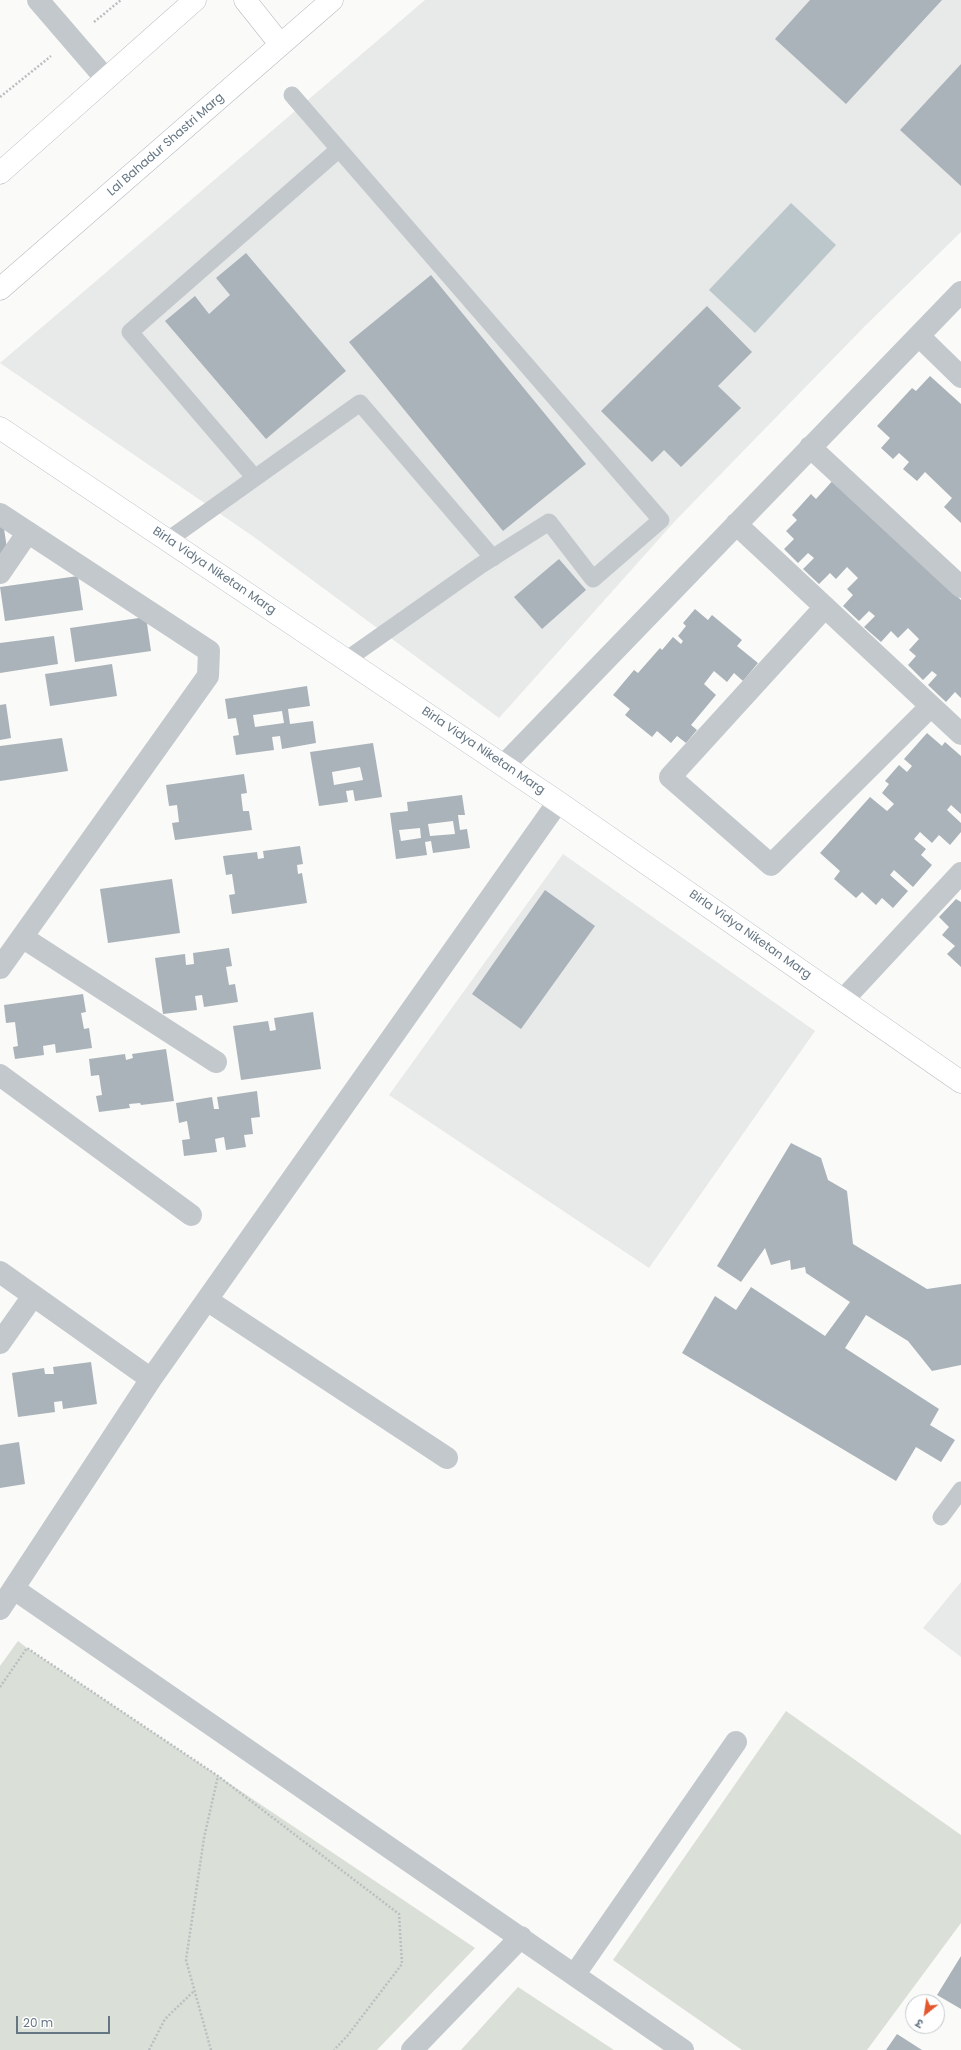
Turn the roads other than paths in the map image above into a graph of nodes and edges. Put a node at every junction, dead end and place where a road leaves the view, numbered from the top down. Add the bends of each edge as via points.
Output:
1 (38, 0) edge
2 (195, 0) edge
3 (245, 0) edge
4 (332, 0) edge
5 (280, 44) junction
6 (106, 79) junction
7 (292, 95) dead end
8 (338, 150) junction
9 (0, 173) edge
10 (0, 289) edge
11 (961, 292) edge
12 (919, 336) junction
13 (961, 376) edge
14 (0, 428) edge
15 (810, 447) junction
16 (255, 478) junction
17 (0, 514) edge
18 (736, 524) junction
19 (28, 532) junction
20 (168, 540) junction
21 (492, 558) junction
22 (0, 573) edge
23 (961, 587) edge
24 (824, 606) junction
25 (346, 660) junction
26 (931, 706) junction
27 (961, 734) edge
28 (504, 765) junction
29 (558, 802) junction
30 (961, 873) edge
31 (22, 937) junction
32 (0, 968) edge
33 (843, 1000) junction
34 (216, 1062) dead end
35 (0, 1075) edge
36 (961, 1082) edge
37 (191, 1215) dead end
38 (0, 1272) edge
39 (33, 1296) junction
40 (207, 1300) junction
41 (0, 1343) edge
42 (151, 1379) junction
43 (447, 1458) dead end
44 (961, 1490) edge
45 (941, 1518) dead end
46 (14, 1589) junction
47 (0, 1609) edge
48 (736, 1742) dead end
49 (522, 1937) junction
50 (575, 1974) junction
51 (412, 2050) edge
52 (683, 2050) edge

1 - 6 street
2 - 6 street
3 - 5 street
4 - 5 street, Lal Bahadur Shastri Marg
5 - 10 street, Lal Bahadur Shastri Marg
6 - 9 street
7 - 8 lane
8 - 16 lane via 130,332
8 - 21 lane via 661,520 593,579 549,522
11 - 12 street
12 - 13 street
12 - 15 street
14 - 20 street, Birla Vidya Niketan Marg
15 - 18 street
15 - 23 street
16 - 20 lane
16 - 21 lane via 360,403
17 - 19 street
18 - 24 street
18 - 28 street
19 - 22 street
19 - 31 street via 209,651 208,676
20 - 25 street, Birla Vidya Niketan Marg
21 - 25 lane
24 - 26 street
24 - 26 street via 670,777 771,865
25 - 28 street, Birla Vidya Niketan Marg
26 - 27 street
28 - 29 street, Birla Vidya Niketan Marg
29 - 33 street, Birla Vidya Niketan Marg
29 - 40 street
30 - 33 street
31 - 32 street
31 - 34 street
33 - 36 street, Birla Vidya Niketan Marg
35 - 37 street
38 - 39 street
39 - 41 street
39 - 42 street
40 - 42 street
40 - 43 street
42 - 46 street
44 - 45 lane
46 - 47 street
46 - 49 street
48 - 50 street
49 - 50 street
49 - 51 street
50 - 52 street

